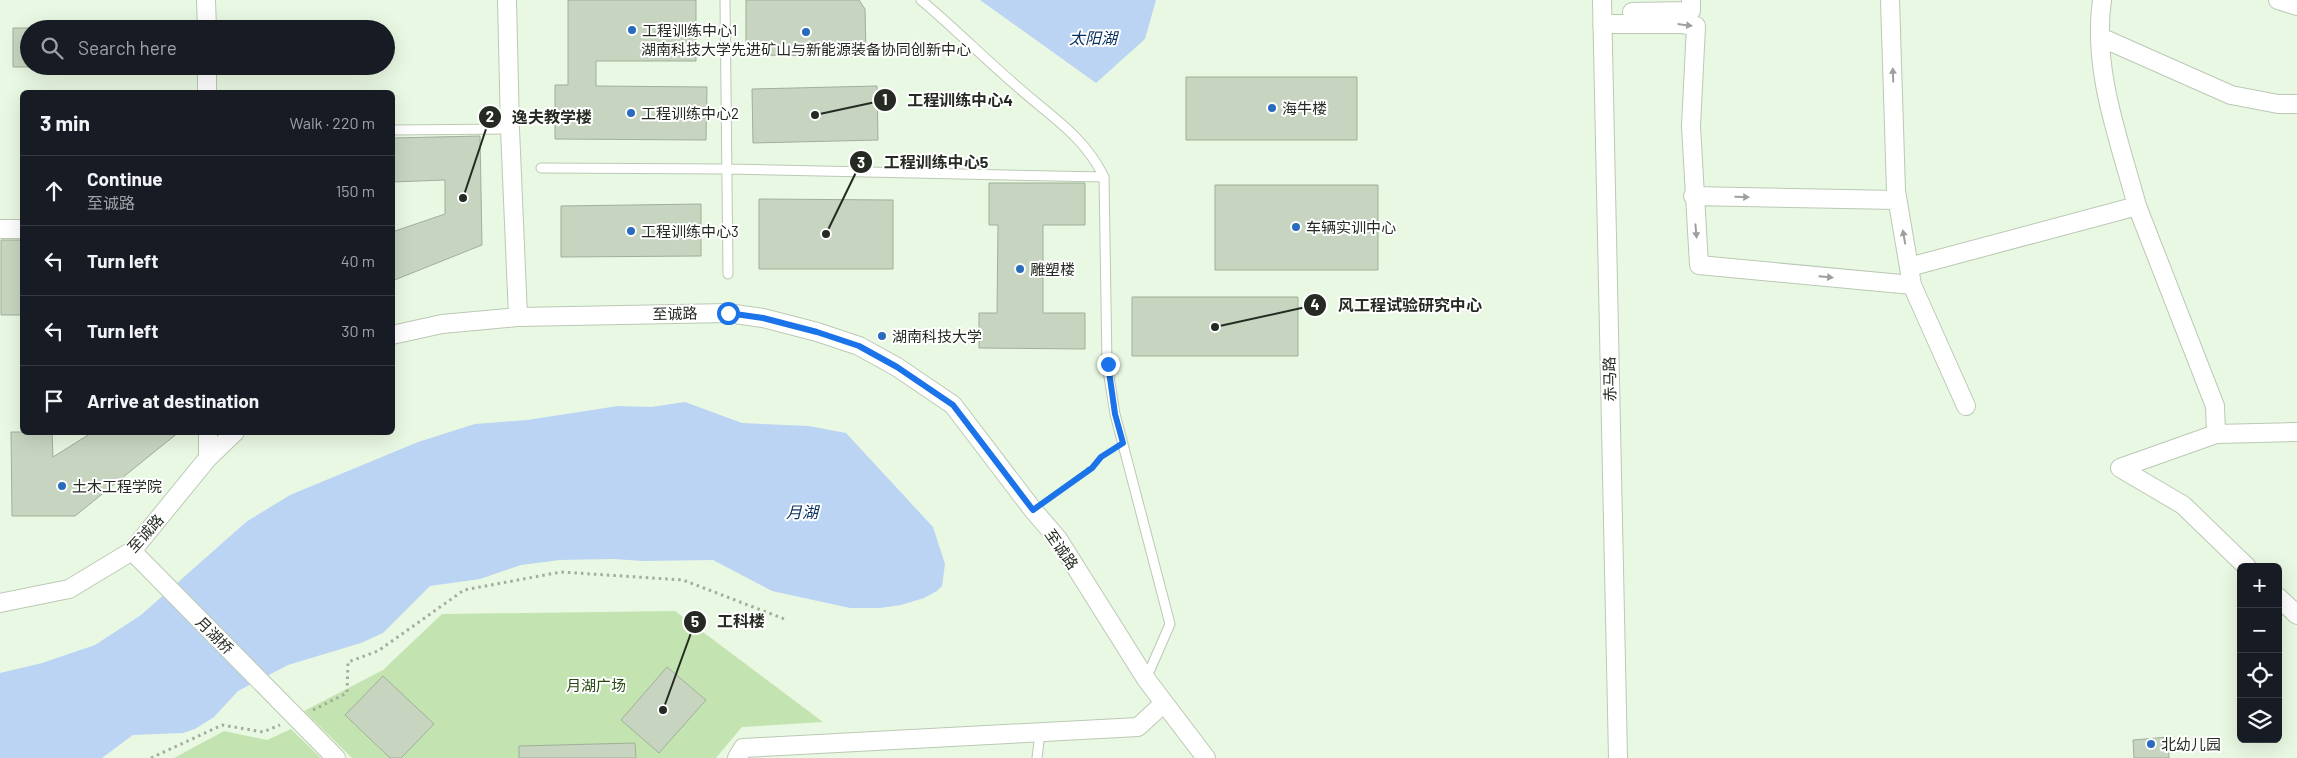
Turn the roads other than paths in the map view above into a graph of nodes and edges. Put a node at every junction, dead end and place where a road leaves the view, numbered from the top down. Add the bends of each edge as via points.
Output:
1 (206, 0) edge
2 (507, 0) edge
3 (724, 0) edge
4 (921, 0) edge
5 (1691, 0) edge
6 (1890, 0) edge
7 (2102, 0) edge
8 (2278, 0) edge
9 (2297, 6) edge
10 (1602, 12) edge
11 (206, 20) edge
12 (2100, 37) junction
13 (207, 75) edge
14 (207, 90) edge
15 (2297, 104) edge
16 (510, 129) junction
17 (395, 130) edge
18 (541, 168) dead end
19 (728, 169) junction
20 (1104, 177) junction
21 (1694, 196) junction
22 (1897, 200) junction
23 (2137, 206) junction
24 (0, 229) edge
25 (20, 230) edge
26 (1909, 267) junction
27 (728, 274) dead end
28 (1912, 285) junction
29 (518, 317) junction
30 (395, 335) edge
31 (1966, 406) dead end
32 (2297, 432) edge
33 (2216, 434) junction
34 (208, 435) edge
35 (232, 435) edge
36 (208, 458) junction
37 (132, 551) junction
38 (2243, 563) edge
39 (2282, 601) edge
40 (0, 603) edge
41 (2297, 615) edge
42 (1146, 679) junction
43 (1163, 704) junction
44 (1040, 733) junction
45 (336, 758) edge
46 (737, 758) edge
47 (1037, 758) edge
48 (1206, 758) edge
49 (1618, 758) edge

1 - 11 street
2 - 16 street
3 - 19 lane
4 - 20 lane via 1079,138
5 - 10 street via 1691,11
22 -> 6 street
7 - 12 street
8 - 9 street
10 -> 21 street via 1696,26 1691,126
10 - 49 street, 赤马路
12 - 15 street via 2231,95 2278,104
12 - 23 street via 2101,71
13 - 14 street
16 - 17 lane
16 - 29 street
18 - 19 lane
19 - 20 lane
19 - 27 lane
20 - 42 lane via 1108,364 1115,414 1170,624
21 -> 22 street
21 -> 28 street via 1699,265
26 -> 22 street
23 - 26 street
23 - 33 street via 2215,406
24 - 25 street
26 - 28 street
28 - 31 street
29 - 30 street, 至诚路 via 442,324
29 - 42 street, 至诚路 via 728,313 763,318 859,346 897,367 953,405 1058,539
32 - 33 street
33 - 38 street via 2120,468 2184,505
34 - 36 street
35 - 36 street, 至诚路
36 - 37 street, 至诚路
37 - 40 street, 至诚路 via 69,589
37 - 45 street, 月湖桥
39 - 41 street
42 - 43 street, 至诚路
43 - 44 street via 1138,727
43 - 48 street, 至诚路
44 - 46 street via 743,748
44 - 47 lane

